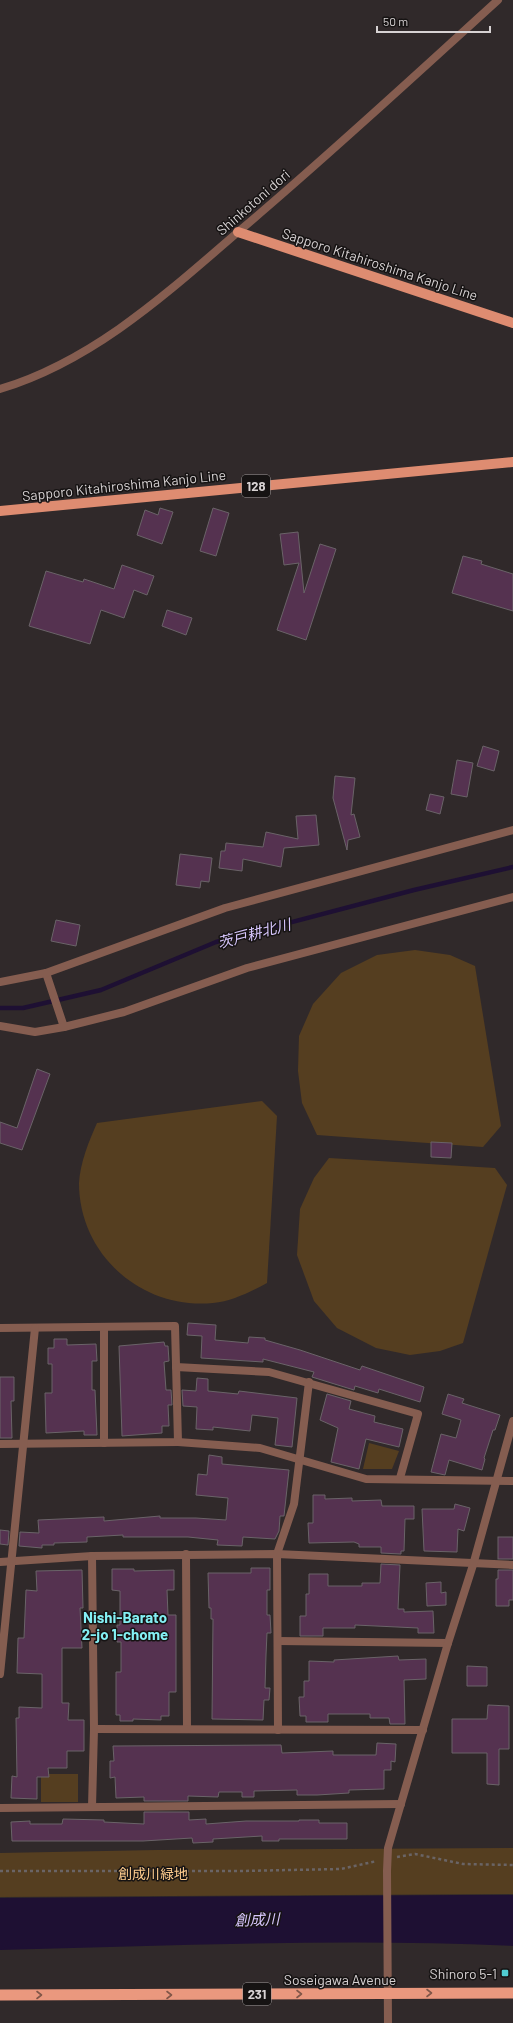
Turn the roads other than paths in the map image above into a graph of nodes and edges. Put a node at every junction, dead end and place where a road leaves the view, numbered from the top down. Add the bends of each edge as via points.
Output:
1 (498, 0) edge
2 (238, 232) junction
3 (513, 323) edge
4 (0, 389) edge
5 (513, 462) edge
6 (0, 511) edge
7 (513, 830) edge
8 (513, 897) edge
9 (46, 973) junction
10 (0, 982) edge
11 (0, 1026) edge
12 (64, 1027) junction
13 (104, 1327) junction
14 (0, 1328) edge
15 (35, 1328) junction
16 (176, 1367) junction
17 (309, 1382) junction
18 (513, 1421) edge
19 (178, 1442) junction
20 (104, 1443) junction
21 (0, 1444) edge
22 (24, 1444) junction
23 (299, 1460) junction
24 (400, 1478) junction
25 (496, 1480) junction
26 (513, 1481) edge
27 (186, 1554) junction
28 (277, 1554) junction
29 (92, 1556) junction
30 (0, 1562) edge
31 (11, 1562) junction
32 (473, 1565) junction
33 (513, 1566) edge
34 (278, 1641) junction
35 (448, 1642) junction
36 (0, 1674) edge
37 (94, 1729) junction
38 (187, 1730) junction
39 (278, 1730) junction
40 (423, 1730) junction
41 (401, 1804) junction
42 (0, 1808) edge
43 (92, 1808) junction
44 (513, 1993) edge
45 (388, 1994) junction
46 (0, 1995) edge
47 (388, 2023) edge

1 - 2 street, Shinkotoni dori
2 - 3 main road, Sapporo Kitahiroshima Kanjo Line
2 - 4 street, Shinkotoni dori via 177,286 130,322 77,356
5 - 6 main road, Sapporo Kitahiroshima Kanjo Line / 128
7 - 9 street via 225,908
8 - 12 street via 247,968 124,1012
9 - 10 street
9 - 12 street
11 - 12 street via 35,1032
13 - 15 street
13 - 16 street via 175,1326
13 - 20 street
14 - 15 street
15 - 22 street
16 - 17 street via 269,1372
16 - 19 street
17 - 23 street
17 - 24 street via 418,1414
18 - 25 street
19 - 20 street
19 - 23 street via 260,1448
20 - 22 street
21 - 22 street
22 - 31 street
23 - 24 street via 366,1479
23 - 28 street via 294,1504
24 - 25 street
25 - 26 street
25 - 32 street
27 - 28 street
27 - 29 street
27 - 38 street
28 - 32 street
28 - 34 street
29 - 31 street
29 - 37 street
30 - 31 street
31 - 36 street
32 - 33 street
32 - 35 street
34 - 35 street
34 - 39 street
35 - 40 street
37 - 38 street
37 - 43 street
38 - 39 street
39 - 40 street
40 - 41 street
41 - 43 street
41 - 45 street via 387,1859
42 - 43 street
45 -> 44 highway, Soseigawa Avenue / 231
46 -> 45 highway, Soseigawa Avenue / 231
45 - 47 street

